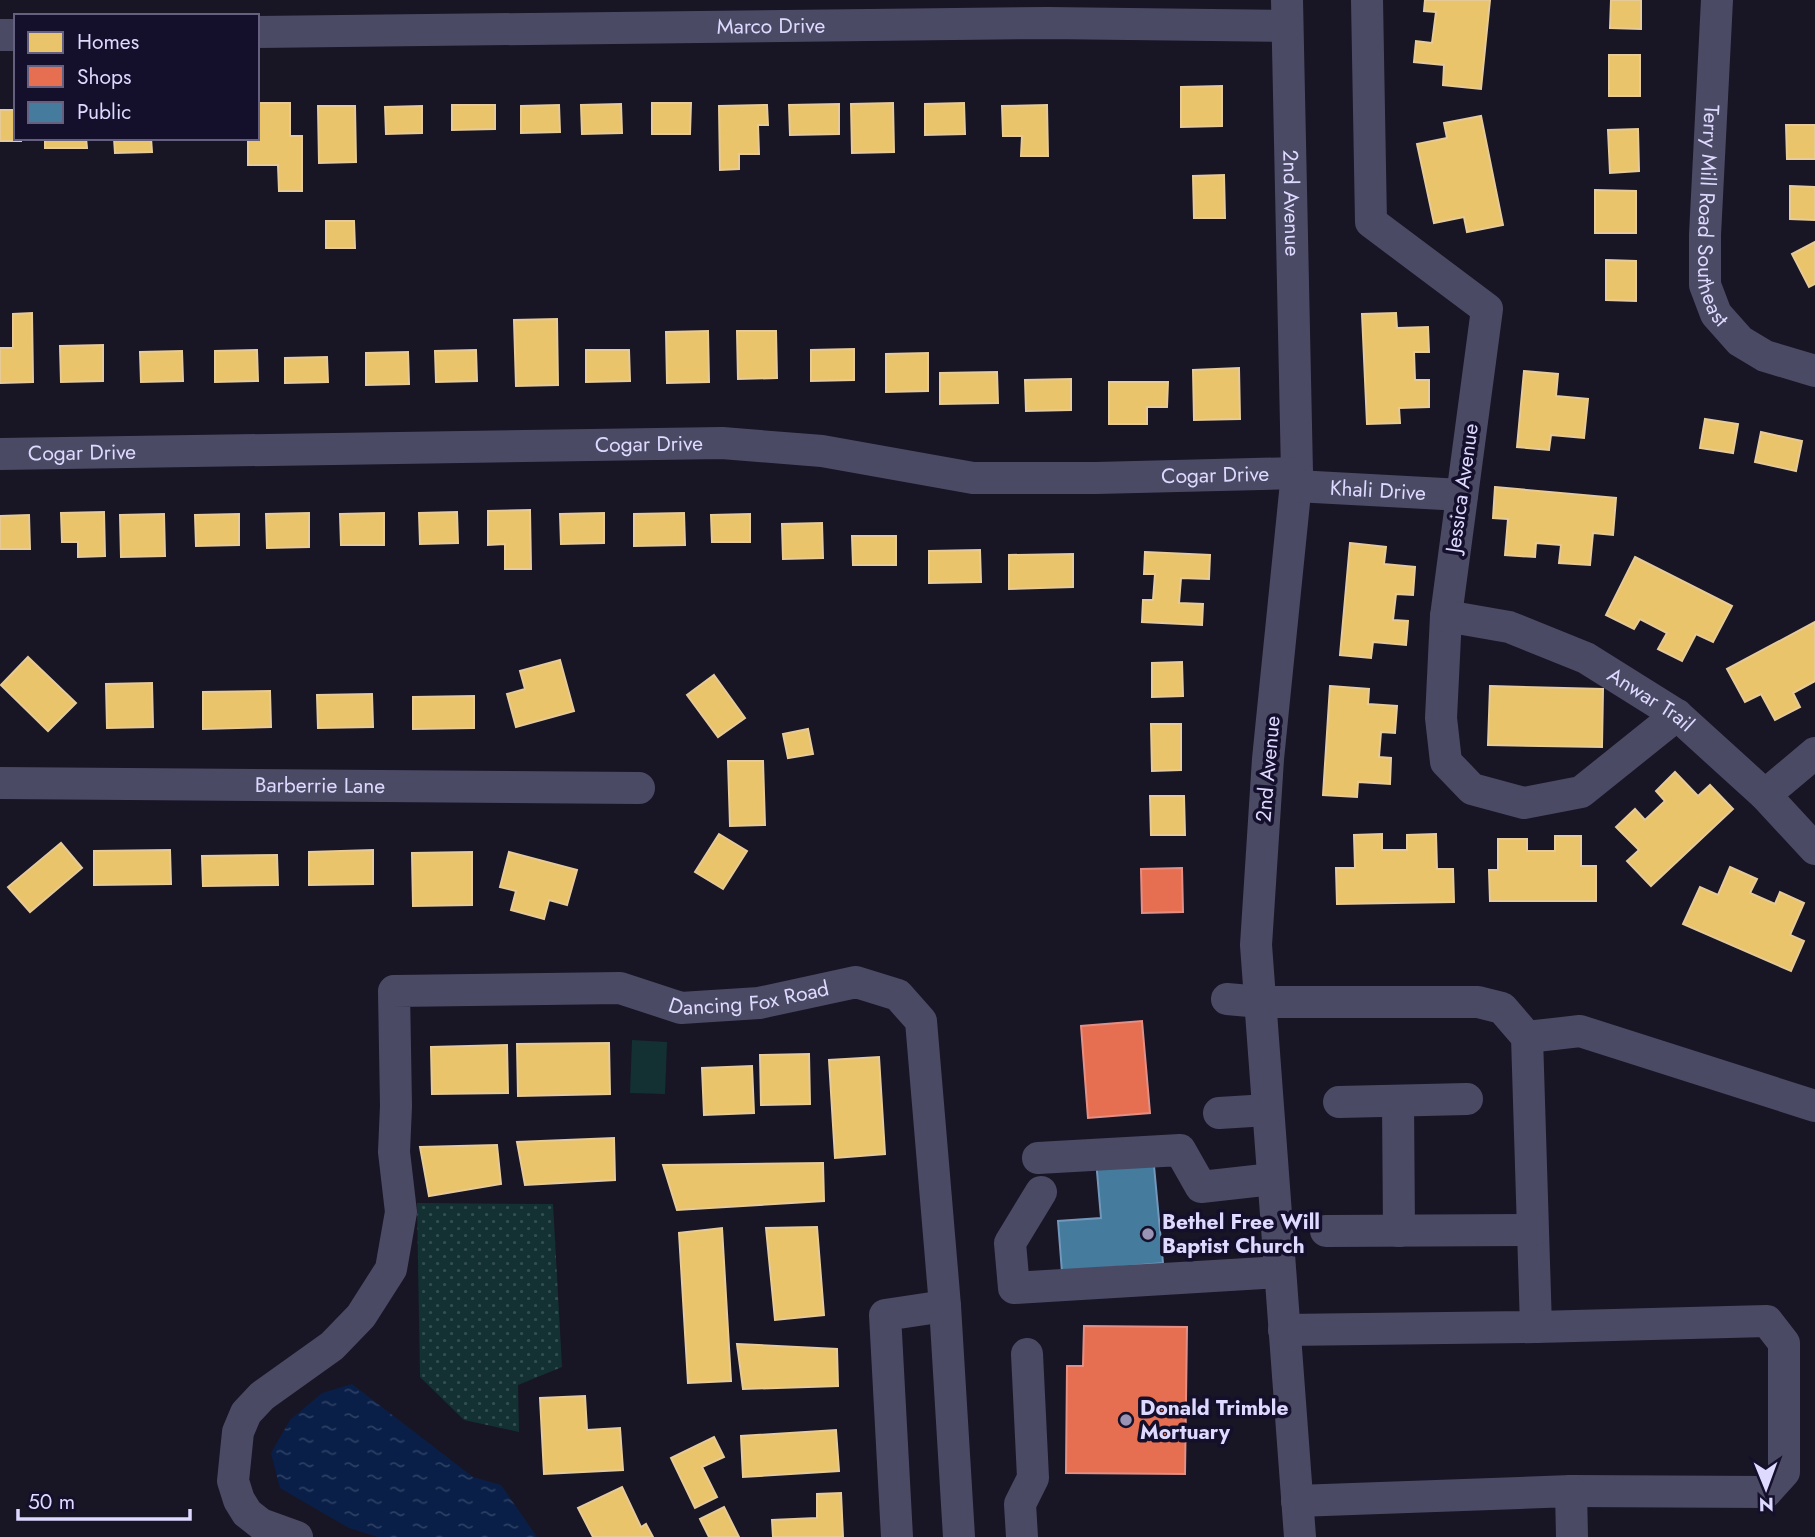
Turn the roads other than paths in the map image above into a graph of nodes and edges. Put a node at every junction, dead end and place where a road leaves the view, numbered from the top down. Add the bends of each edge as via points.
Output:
1 (1367, 0) edge
2 (1717, 0) edge
3 (1287, 13) edge
4 (259, 32) edge
5 (1815, 371) edge
6 (0, 454) edge
7 (1297, 480) junction
8 (1462, 495) junction
9 (1446, 615) junction
10 (1677, 715) junction
11 (1815, 754) edge
12 (0, 783) edge
13 (639, 788) dead end
14 (1765, 795) junction
15 (1815, 849) edge
16 (1227, 999) dead end
17 (1261, 1002) junction
18 (1527, 1037) junction
19 (1467, 1099) dead end
20 (1398, 1101) junction
21 (1339, 1102) dead end
22 (1815, 1106) edge
23 (1268, 1110) junction
24 (1219, 1113) dead end
25 (1038, 1158) dead end
26 (1273, 1179) junction
27 (1041, 1192) dead end
28 (1532, 1230) junction
29 (1326, 1231) dead end
30 (1399, 1231) junction
31 (1280, 1272) junction
32 (945, 1306) junction
33 (1536, 1327) junction
34 (1284, 1330) junction
35 (1027, 1354) dead end
36 (1572, 1491) junction
37 (1297, 1501) junction
38 (297, 1537) edge
39 (897, 1537) edge
40 (958, 1537) edge
41 (1022, 1537) edge
42 (1300, 1537) edge
43 (1572, 1537) edge

1 - 8 street, Jessica Avenue via 1371,222 1487,309
2 - 5 street, Terry Mill Road Southeast via 1705,285 1716,314 1740,341 1765,356
3 - 4 street, Marco Drive via 1048,23
3 - 7 street, 2nd Avenue
6 - 7 street, Cogar Drive via 722,443 822,451 973,478
7 - 8 street, Khali Drive
7 - 17 street, 2nd Avenue via 1268,760 1256,945
8 - 9 street, Jessica Avenue
9 - 10 street, Anwar Trail via 1509,627 1586,658
9 - 10 street, Jessica Avenue via 1441,718 1447,762 1472,789 1524,803 1581,792
10 - 14 street, Anwar Trail
11 - 14 street
12 - 13 street, Barberrie Lane
14 - 15 street, Anwar Trail
16 - 17 street
17 - 18 street via 1478,1002 1502,1009
17 - 23 street, 2nd Avenue
18 - 22 street via 1580,1031
18 - 28 street
19 - 20 street
20 - 21 street
20 - 30 street
23 - 24 street
23 - 26 street, 2nd Avenue
25 - 26 street via 1180,1150 1201,1187
26 - 31 street, 2nd Avenue
27 - 31 street via 1010,1243 1014,1288
28 - 30 street
28 - 33 street
29 - 30 street
31 - 34 street, 2nd Avenue
32 - 38 street, Dancing Fox Road via 921,1021 898,995 856,982 759,1003 681,1008 620,988 394,990 394,1152 401,1212 391,1269 361,1316 332,1346 262,1396 246,1413 238,1432 233,1481 239,1500 261,1524
32 - 39 street via 885,1315
32 - 40 street, Dancing Fox Road
33 - 34 street
33 - 36 street via 1767,1321 1784,1343 1784,1472 1766,1492
34 - 37 street, 2nd Avenue
35 - 41 street via 1033,1478 1020,1504
36 - 37 street
36 - 43 street
37 - 42 street, 2nd Avenue

